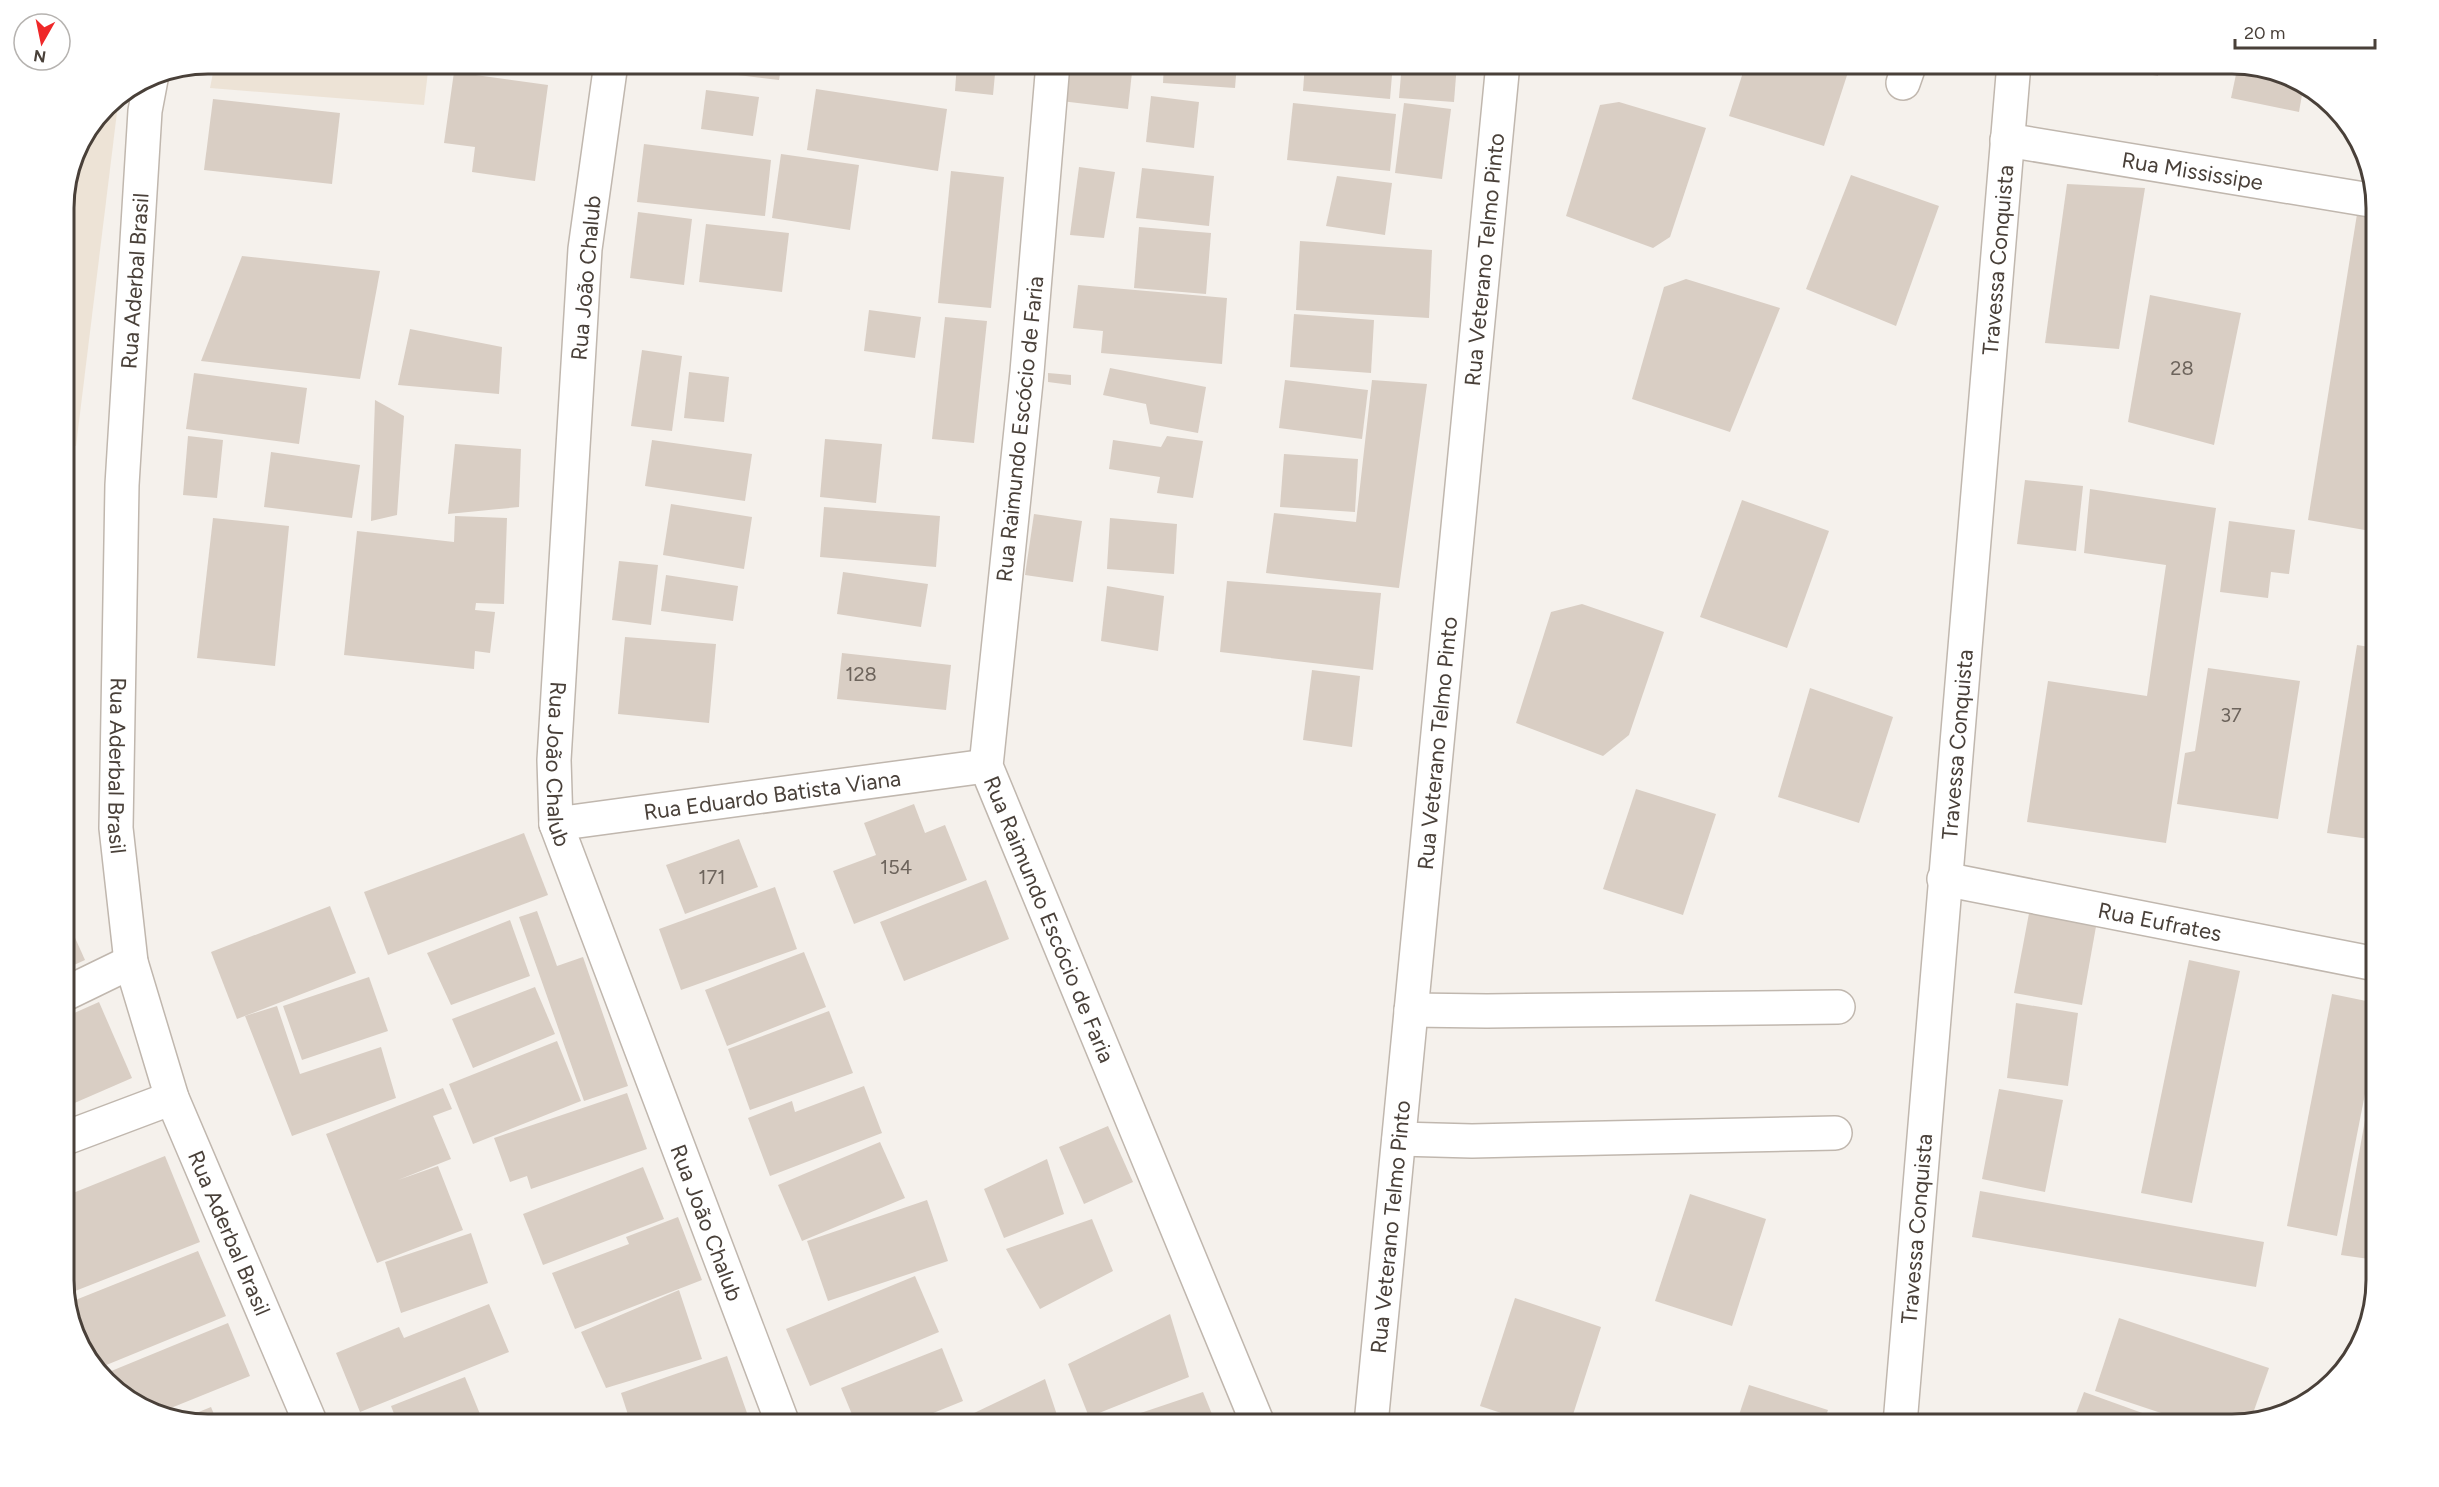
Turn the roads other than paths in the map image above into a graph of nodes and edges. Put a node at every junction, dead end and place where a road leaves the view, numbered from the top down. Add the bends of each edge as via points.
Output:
1 (609, 74) edge
2 (1052, 74) edge
3 (1502, 74) edge
4 (2013, 74) edge
5 (150, 86) edge
6 (2007, 140) junction
7 (2365, 199) edge
8 (986, 766) junction
9 (556, 824) junction
10 (1944, 879) junction
11 (131, 962) junction
12 (2366, 962) edge
13 (74, 990) edge
14 (1838, 1007) dead end
15 (1411, 1010) junction
16 (172, 1098) junction
17 (1836, 1133) dead end
18 (74, 1135) edge
19 (1399, 1139) junction
20 (307, 1414) edge
21 (779, 1414) edge
22 (1254, 1414) edge
23 (1372, 1414) edge
24 (1901, 1414) edge

1 - 9 street, Rua João Chalub via 585,249 554,760
2 - 8 street, Rua Raimundo Escócio de Faria via 1027,372
3 - 15 street, Rua Veterano Telmo Pinto
4 - 6 street, Travessa Conquista
5 - 11 street, Rua Aderbal Brasil via 122,485 116,828
6 - 7 street, Rua Mississipe
6 - 10 street, Travessa Conquista
8 - 9 street, Rua Eduardo Batista Viana
8 - 22 street, Rua Raimundo Escócio de Faria
9 - 21 street, Rua João Chalub
10 - 12 street, Rua Eufrates
10 - 24 street, Travessa Conquista
11 - 13 street
11 - 16 street, Rua Aderbal Brasil
14 - 15 street
15 - 19 street, Rua Veterano Telmo Pinto
16 - 18 street
16 - 20 street, Rua Aderbal Brasil
17 - 19 street via 1472,1141
19 - 23 street, Rua Veterano Telmo Pinto

